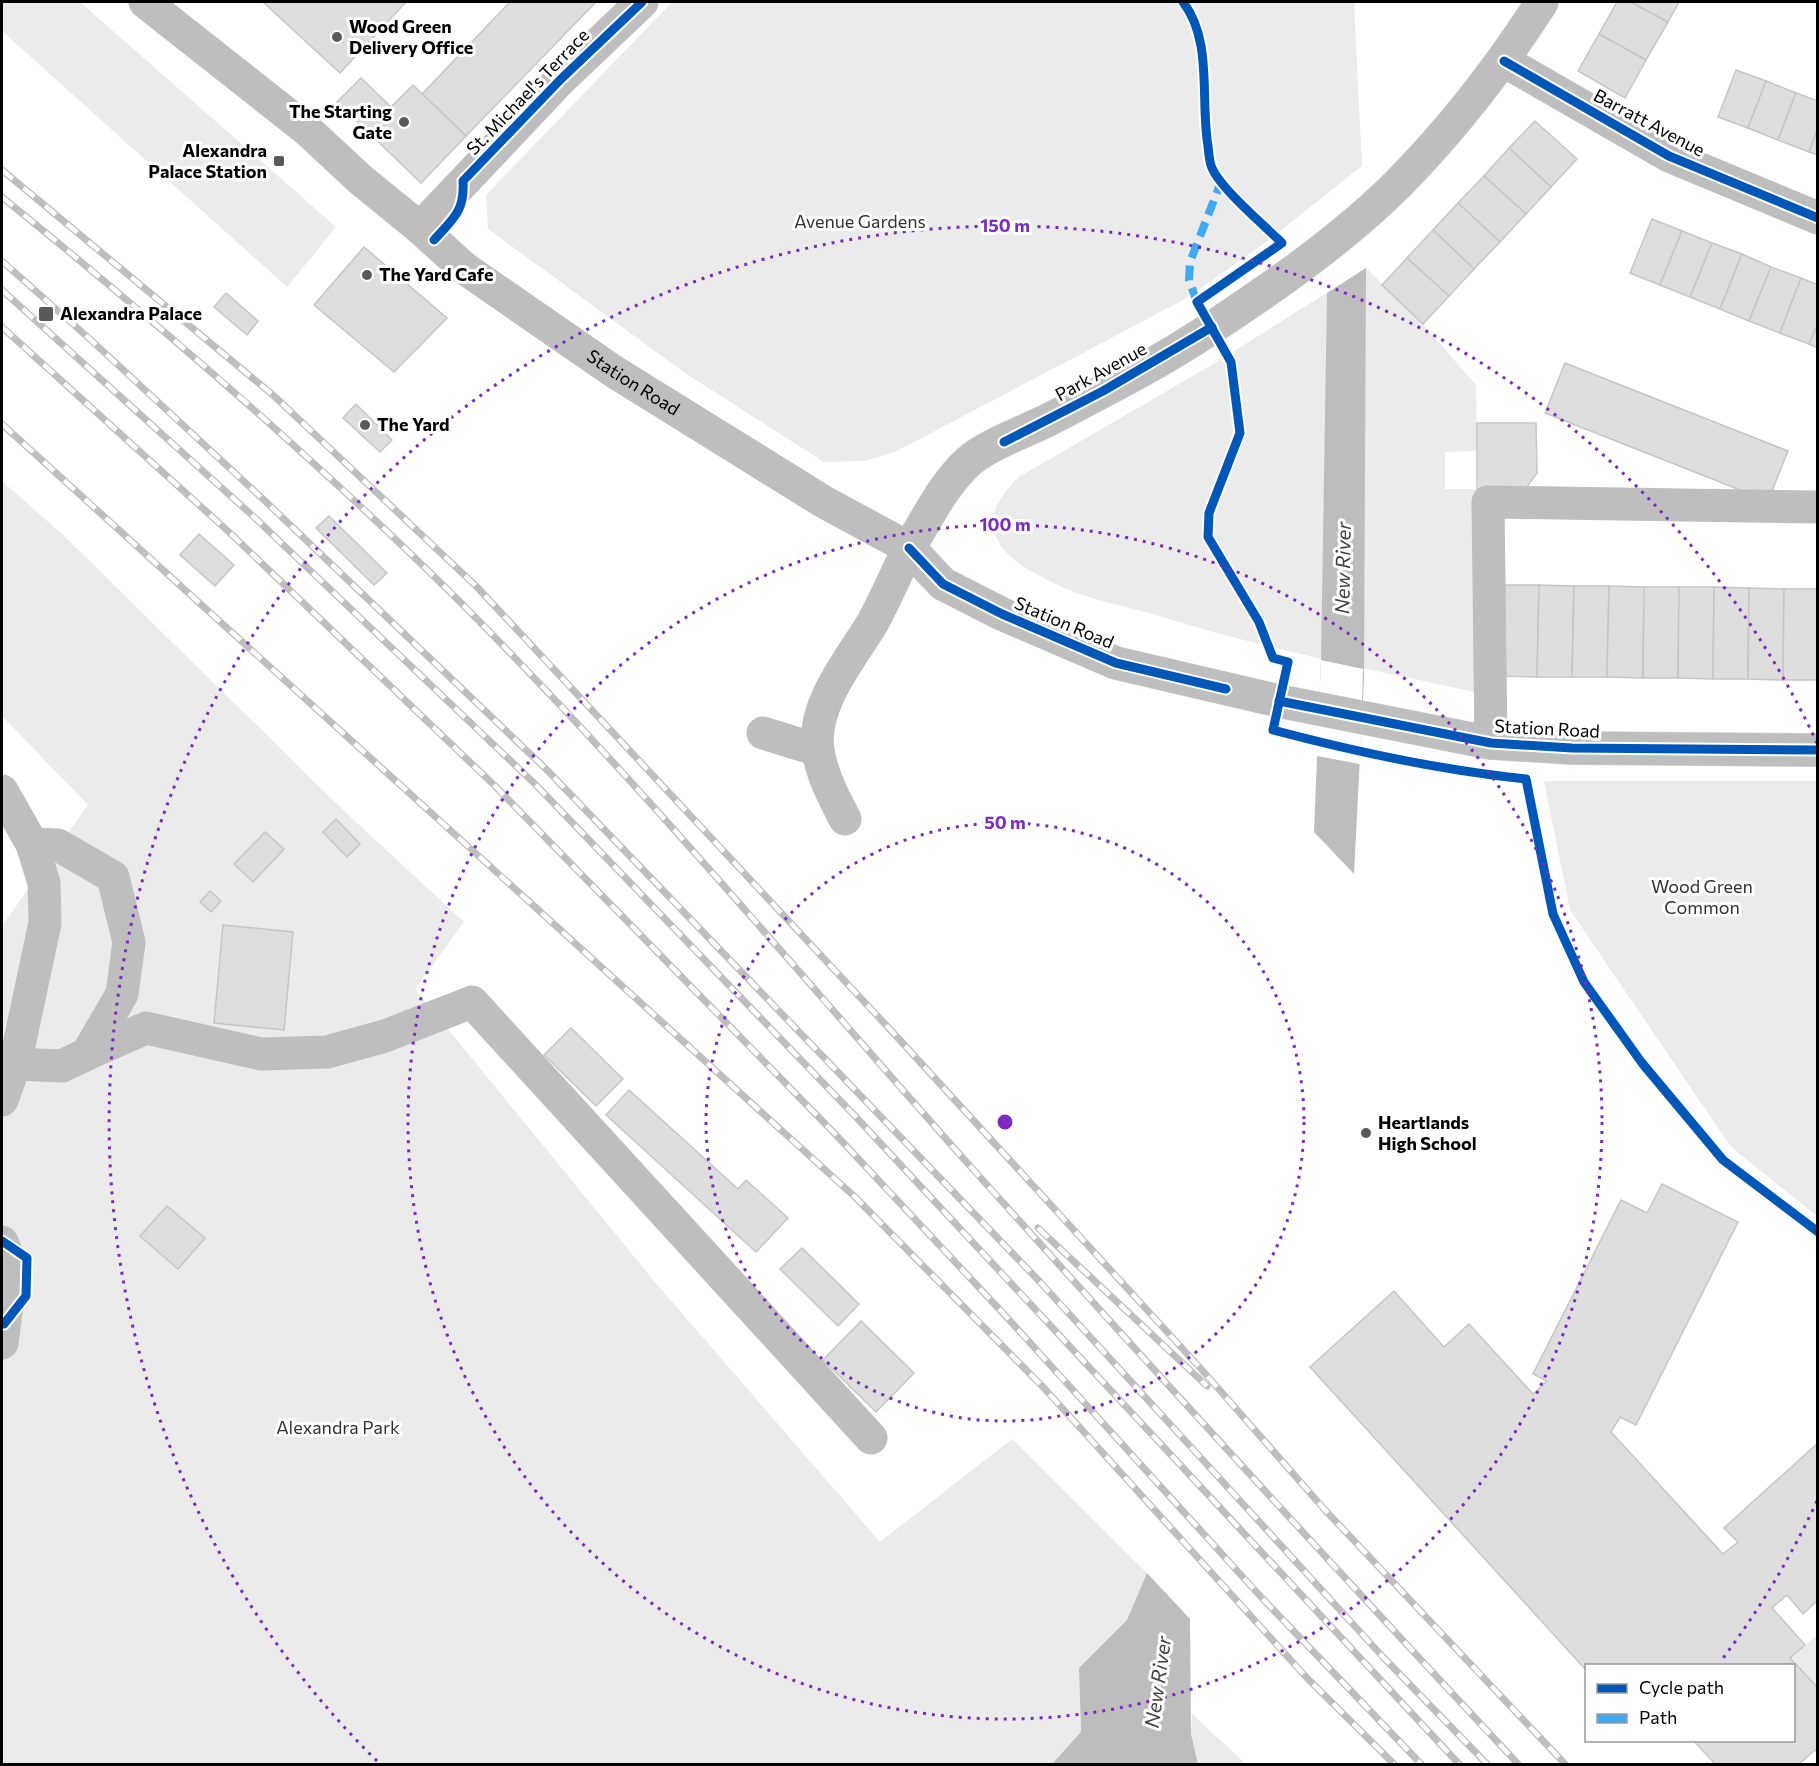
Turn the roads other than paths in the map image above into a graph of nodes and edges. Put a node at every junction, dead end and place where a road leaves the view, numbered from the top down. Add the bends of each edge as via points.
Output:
1 (145, 2) edge
2 (642, 2) edge
3 (1542, 2) edge
4 (1504, 62) junction
5 (1818, 218) edge
6 (420, 228) junction
7 (1818, 507) edge
8 (909, 548) junction
9 (763, 733) dead end
10 (1491, 743) junction
11 (818, 750) junction
12 (1818, 750) edge
13 (2, 791) edge
14 (845, 819) dead end
15 (32, 844) junction
16 (87, 1054) junction
17 (15, 1064) junction
18 (2, 1100) edge
19 (2, 1242) edge
20 (2, 1343) edge
21 (872, 1438) dead end

1 - 6 street, Station Road via 306,129
2 - 6 street, St. Michael's Terrace via 561,80
3 - 4 street, Park Avenue
4 - 5 street, Barratt Avenue via 1669,156
4 - 8 street, Park Avenue via 1400,183 1305,261 1212,327 1103,391 969,461 951,480
6 - 8 street, Station Road via 464,268 614,371 824,502
7 - 10 street via 1488,502
8 - 10 street, Station Road via 943,584 1116,663
8 - 11 street, Park Avenue via 828,701 820,720
9 - 11 street
10 - 12 street, Station Road via 1572,748
11 - 14 street via 832,795
13 - 15 street
15 - 16 street via 58,845 113,877 129,942 122,994
15 - 17 street via 44,883 45,924
16 - 17 street via 62,1066
16 - 21 street via 146,1028 261,1054 327,1052 385,1036 472,1002
17 - 18 street
19 - 20 street via 12,1268

